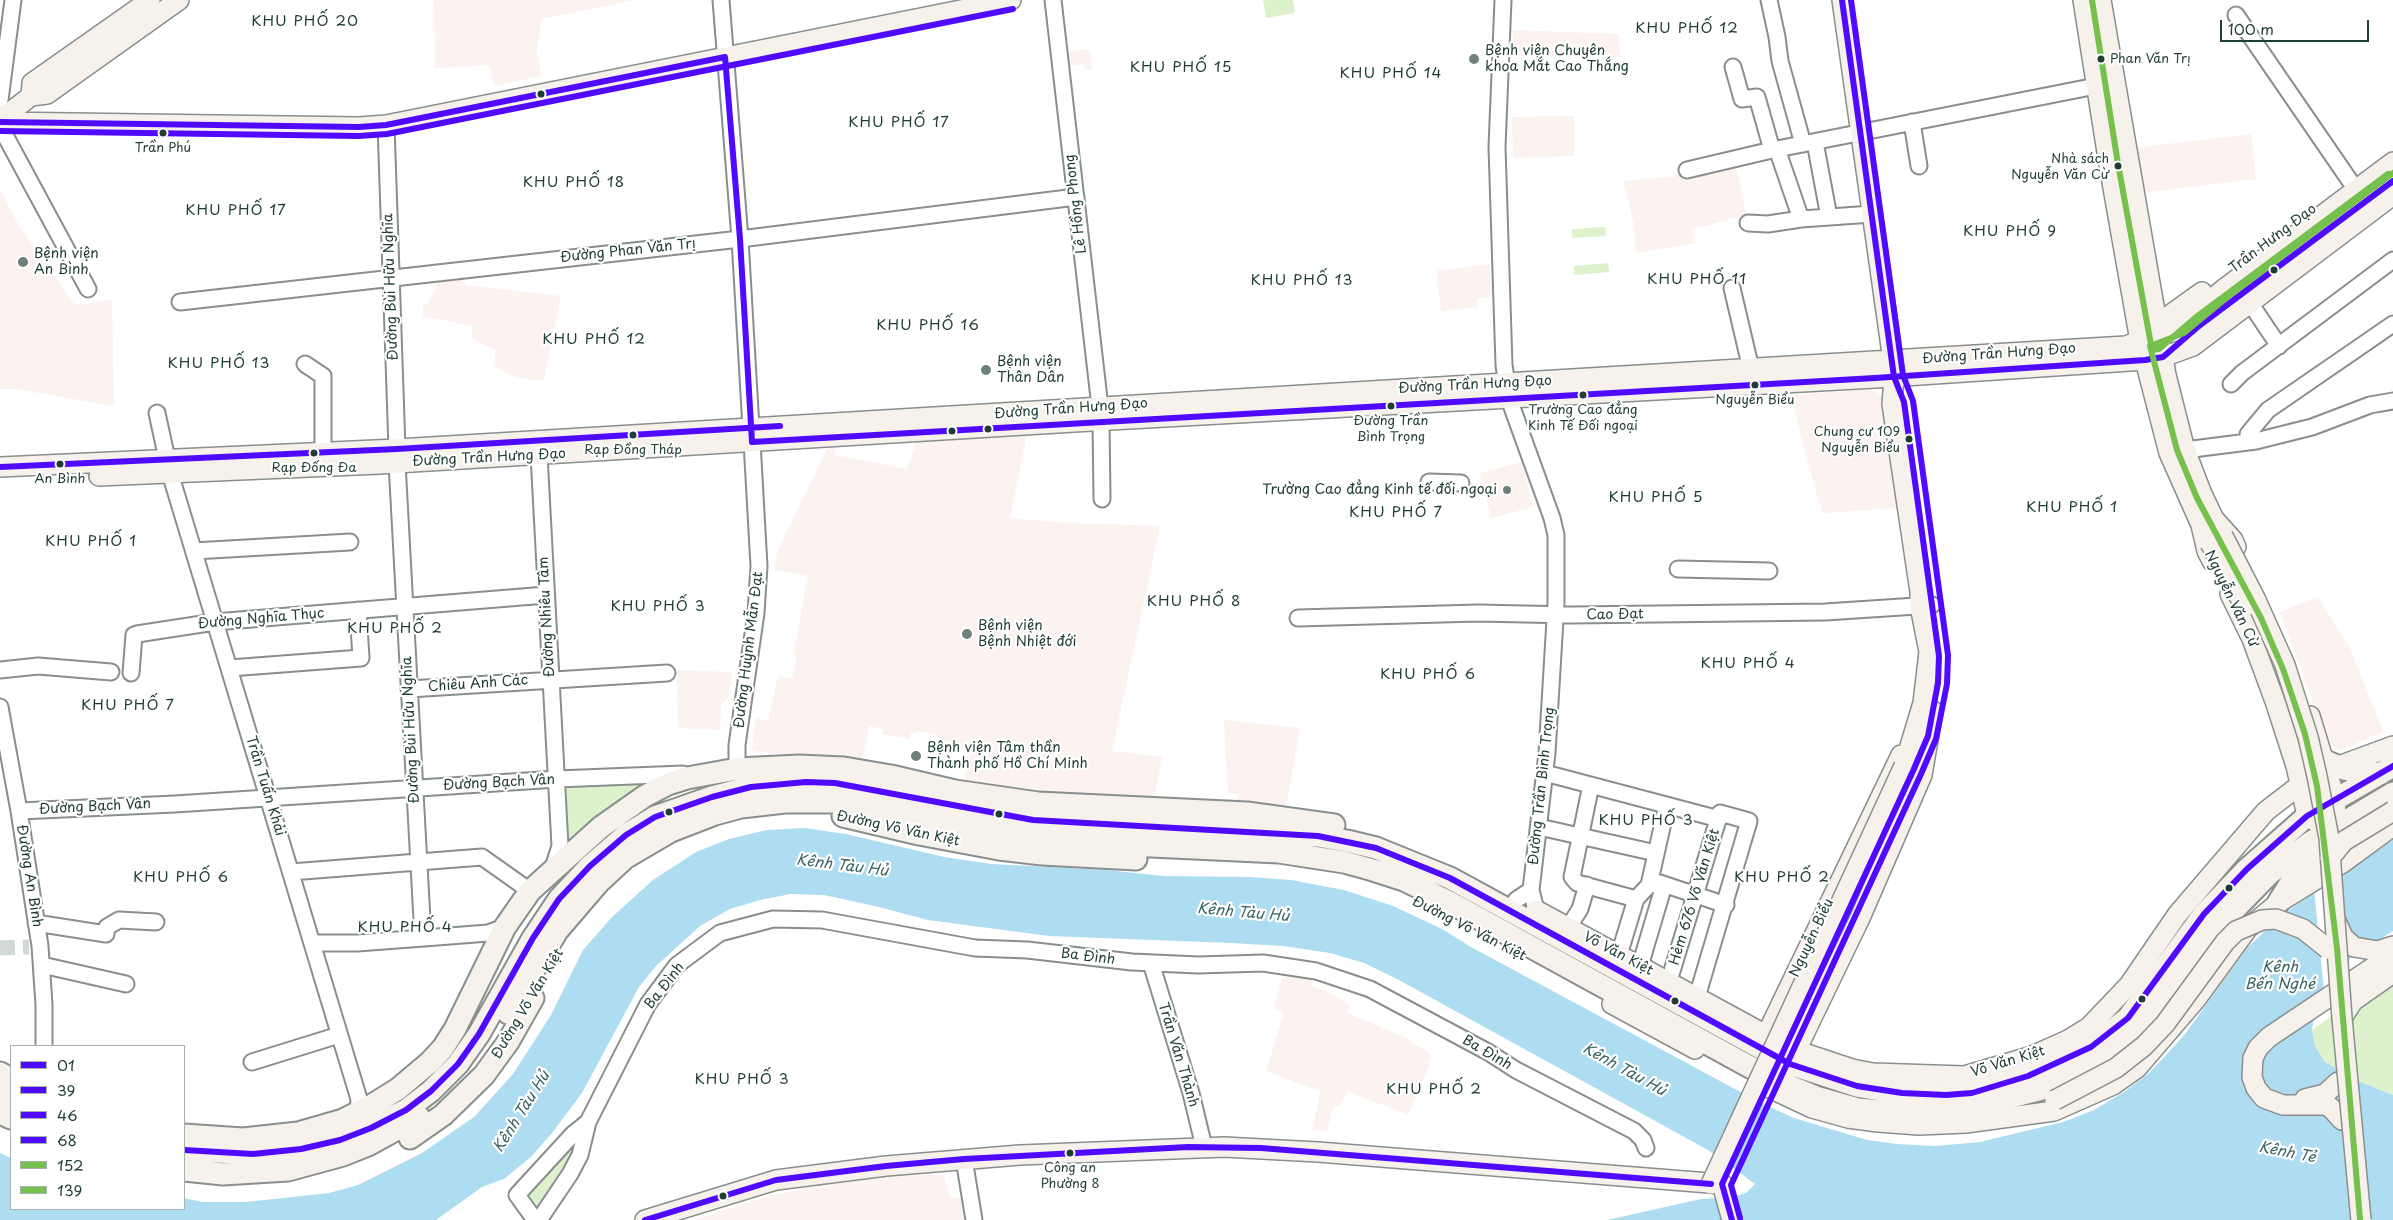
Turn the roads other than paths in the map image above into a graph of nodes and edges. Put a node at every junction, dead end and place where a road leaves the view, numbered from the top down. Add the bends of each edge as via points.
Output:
1 (13, 0) edge
2 (150, 0) edge
3 (179, 0) edge
4 (721, 0) edge
5 (1010, 0) edge
6 (1053, 0) edge
7 (1503, 0) edge
8 (1769, 0) edge
9 (1842, 0) edge
10 (2083, 0) edge
11 (2101, 0) edge
12 (2236, 15) dead end
13 (5, 18) edge
14 (725, 57) junction
15 (1733, 67) dead end
16 (2115, 84) junction
17 (2096, 86) junction
18 (31, 96) junction
19 (0, 100) edge
20 (0, 121) edge
21 (1912, 122) junction
22 (386, 125) junction
23 (0, 126) edge
24 (1861, 133) junction
25 (1809, 143) junction
26 (2393, 149) edge
27 (1774, 150) junction
28 (2393, 162) edge
29 (1919, 166) dead end
30 (1687, 170) dead end
31 (2393, 181) edge
32 (2393, 195) edge
33 (2361, 196) junction
34 (1076, 197) junction
35 (1872, 214) junction
36 (1829, 217) junction
37 (1801, 219) junction
38 (1748, 223) dead end
39 (740, 239) junction
40 (2393, 260) edge
41 (2250, 263) junction
42 (391, 278) junction
43 (1732, 288) dead end
44 (88, 289) dead end
45 (2246, 298) junction
46 (180, 302) dead end
47 (2192, 324) junction
48 (2393, 324) edge
49 (2149, 337) junction
50 (2279, 346) junction
51 (2163, 357) junction
52 (2145, 360) junction
53 (305, 364) dead end
54 (1751, 369) junction
55 (1894, 369) junction
56 (2231, 384) dead end
57 (1618, 385) junction
58 (1508, 391) junction
59 (2393, 401) edge
60 (157, 413) dead end
61 (1100, 414) junction
62 (752, 435) junction
63 (2252, 437) junction
64 (539, 448) junction
65 (2185, 450) junction
66 (323, 452) junction
67 (397, 456) junction
68 (169, 466) junction
69 (0, 468) edge
70 (0, 479) edge
71 (1429, 482) dead end
72 (1461, 483) dead end
73 (1102, 499) dead end
74 (2212, 531) junction
75 (350, 542) dead end
76 (194, 551) junction
77 (1678, 569) dead end
78 (1769, 571) dead end
79 (546, 595) junction
80 (1926, 605) junction
81 (405, 606) junction
82 (358, 610) junction
83 (1555, 615) junction
84 (1298, 618) dead end
85 (214, 622) junction
86 (230, 668) junction
87 (0, 670) edge
88 (111, 672) dead end
89 (131, 673) dead end
90 (667, 673) dead end
91 (551, 679) junction
92 (409, 689) junction
93 (0, 706) edge
94 (2316, 732) junction
95 (1921, 736) junction
96 (2288, 741) junction
97 (2393, 746) edge
98 (2330, 766) junction
99 (737, 769) junction
100 (2386, 770) edge
101 (710, 772) junction
102 (1545, 773) junction
103 (557, 780) junction
104 (1591, 785) junction
105 (2300, 785) junction
106 (414, 788) junction
107 (2393, 793) edge
108 (2340, 795) junction
109 (269, 797) junction
110 (741, 805) junction
111 (1667, 805) junction
112 (19, 811) junction
113 (2393, 811) edge
114 (2356, 814) junction
115 (1719, 816) junction
116 (2307, 816) junction
117 (2393, 826) edge
118 (1539, 827) junction
119 (2334, 829) junction
120 (1579, 837) junction
121 (2373, 840) junction
122 (1656, 853) junction
123 (2330, 858) junction
124 (418, 863) junction
125 (553, 868) junction
126 (291, 872) junction
127 (1664, 884) junction
128 (1587, 885) junction
129 (1649, 885) junction
130 (530, 891) junction
131 (1696, 894) junction
132 (1636, 898) junction
133 (1528, 900) junction
134 (2278, 903) junction
135 (1726, 905) junction
136 (2336, 921) junction
137 (156, 922) dead end
138 (36, 923) junction
139 (1568, 928) junction
140 (496, 935) junction
141 (422, 938) junction
142 (312, 943) junction
143 (2393, 946) edge
144 (2328, 950) junction
145 (2393, 954) edge
146 (1619, 955) junction
147 (2393, 960) edge
148 (1151, 964) junction
149 (1565, 964) joint
150 (42, 965) junction
151 (1640, 966) junction
152 (2393, 973) edge
153 (1794, 975) junction
154 (1669, 981) junction
155 (126, 984) dead end
156 (1826, 988) junction
157 (1697, 997) junction
158 (2324, 1003) junction
159 (1612, 1004) joint
160 (2342, 1018) junction
161 (339, 1035) junction
162 (1763, 1042) junction
163 (44, 1045) edge
164 (252, 1062) dead end
165 (1748, 1072) junction
166 (1786, 1072) junction
167 (2338, 1082) junction
168 (2055, 1100) junction
169 (362, 1106) junction
170 (1950, 1109) junction
171 (2032, 1116) junction
172 (2342, 1120) junction
173 (588, 1122) junction
174 (185, 1135) edge
175 (1204, 1146) junction
176 (1646, 1148) dead end
177 (185, 1150) edge
178 (964, 1159) junction
179 (185, 1170) edge
180 (185, 1180) edge
181 (1717, 1184) junction
182 (535, 1220) edge
183 (539, 1220) edge
184 (645, 1220) edge
185 (974, 1220) edge
186 (1721, 1220) edge
187 (1732, 1220) edge
188 (2352, 1220) edge
189 (2361, 1220) edge

1 - 13 street
2 - 18 main road via 32,83
3 - 18 main road via 48,94
4 - 14 street, Đường Huỳnh Mẫn Đạt
5 - 14 main road
6 - 34 street, Lê Hồng Phong
7 - 58 street, Đường Trần Bình Trọng via 1496,147 1502,334
8 - 25 street via 1780,62
9 - 24 main road, Nguyễn Biểu
10 - 17 main road, Nguyễn Văn Cừ
11 - 16 main road
12 - 33 street
13 - 19 street
14 - 22 main road
14 - 39 street, Đường Huỳnh Mẫn Đạt
15 - 27 street via 1742,99 1757,97
16 - 17 main road
16 - 49 main road
17 - 21 street
17 - 49 main road, Nguyễn Văn Cừ
18 - 20 main road
20 - 22 main road
21 - 24 street
21 - 29 street
22 - 42 street, Đường Bùi Hữu Nghĩa
23 - 44 street
24 - 25 street
24 - 35 main road, Nguyễn Biểu
25 - 27 street
25 - 36 street
26 - 33 main road, Trần Hưng Đạo
27 - 30 street
27 - 37 street
28 - 33 main road, Trần Hưng Đạo
31 - 33 main road, Trần Hưng Đạo
32 - 33 main road, Trần Hưng Đạo
33 - 41 main road, Trần Hưng Đạo
33 - 45 main road, Trần Hưng Đạo via 2347,223
34 - 39 street, Đường Phan Văn Trị
34 - 61 street, Lê Hồng Phong
35 - 36 street
35 - 55 main road, Nguyễn Biểu
36 - 37 street
37 - 38 street via 1768,224
39 - 42 street, Đường Phan Văn Trị
39 - 62 street, Đường Huỳnh Mẫn Đạt
40 - 50 street
41 - 47 main road, Trần Hưng Đạo
41 - 49 main road, Trần Hưng Đạo via 2170,315
42 - 46 street, Đường Phan Văn Trị
42 - 67 street, Đường Bùi Hữu Nghĩa
43 - 54 street
45 - 47 main road, Trần Hưng Đạo
45 - 50 street
45 - 51 main road, Trần Hưng Đạo via 2193,346
47 - 49 main road, Trần Hưng Đạo
47 - 51 main road, Trần Hưng Đạo
48 - 63 street via 2268,410
49 - 51 main road, Nguyễn Văn Cừ
49 - 52 main road, Nguyễn Văn Cừ
49 - 55 main road, Đường Trần Hưng Đạo via 2126,346
50 - 56 street
51 - 52 main road, Trần Hưng Đạo
51 - 65 main road, Nguyễn Văn Cừ
52 - 55 main road, Đường Trần Hưng Đạo
52 - 74 main road, Nguyễn Văn Cừ via 2169,453
53 - 66 street via 323,376
54 - 55 main road, Đường Trần Hưng Đạo
54 - 57 main road, Đường Trần Hưng Đạo
55 - 57 main road, Đường Trần Hưng Đạo
55 - 80 main road, Nguyễn Biểu via 1892,404 1920,592
57 - 58 main road, Đường Trần Hưng Đạo
58 - 61 main road, Đường Trần Hưng Đạo
58 - 83 street, Đường Trần Bình Trọng via 1554,527
59 - 63 street via 2370,405 2312,427
60 - 68 street, Trần Tuấn Khải
61 - 62 main road, Đường Trần Hưng Đạo
61 - 73 street, Lê Hồng Phong
62 - 64 main road, Đường Trần Hưng Đạo
62 - 99 street, Đường Huỳnh Mẫn Đạt via 759,566 756,613 737,745
63 - 65 street
64 - 67 main road, Đường Trần Hưng Đạo
64 - 79 street, Đường Nhiêu Tâm
65 - 74 main road, Nguyễn Văn Cừ
66 - 67 main road, Đường Trần Hưng Đạo
66 - 68 main road, Đường Trần Hưng Đạo
67 - 68 main road, Đường Trần Hưng Đạo
67 - 81 street, Đường Bùi Hữu Nghĩa
68 - 69 main road, Đường Trần Hưng Đạo
68 - 70 main road, Đường Trần Hưng Đạo
68 - 76 street, Trần Tuấn Khải
71 - 72 street
74 - 94 main road, Nguyễn Văn Cừ via 2233,540 2268,604
74 - 96 main road, Nguyễn Văn Cừ via 2207,551 2252,639
74 - 123 main road, bridge via 2255,598 2285,665 2310,744 2326,820
74 - 144 main road, bridge via 2275,672 2296,736 2311,803
75 - 76 street
76 - 85 street, Trần Tuấn Khải
77 - 78 street
79 - 81 street, Đường Nghĩa Thục
79 - 91 street, Đường Nhiêu Tâm
80 - 83 street, Cao Đạt via 1825,612
80 - 95 main road, Nguyễn Biểu via 1939,656 1938,683
81 - 82 street, Đường Nghĩa Thục
81 - 92 street, Đường Bùi Hữu Nghĩa
82 - 85 street, Đường Nghĩa Thục
82 - 86 street via 361,658
83 - 84 street, Cao Đạt via 1478,613
83 - 102 street, Đường Trần Bình Trọng
85 - 86 street, Trần Tuấn Khải
85 - 89 street, Đường Nghĩa Thục via 134,635
86 - 109 street, Trần Tuấn Khải
87 - 88 street via 38,666
90 - 91 street, Chiêu Anh Các
91 - 92 street, Chiêu Anh Các
91 - 103 street, Đường Nhiêu Tâm
92 - 106 street, Đường Bùi Hữu Nghĩa
93 - 112 street, Đường An Bình
94 - 96 main road via 2305,741
94 - 98 main road, Nguyễn Văn Cừ
95 - 153 main road, Nguyễn Biểu via 1896,762
95 - 156 main road, Nguyễn Biểu via 1922,775
95 - 181 main road, Nguyễn Biểu via 1909,769
96 - 105 main road, Nguyễn Văn Cừ
97 - 98 main road, Võ Văn Kiệt
98 - 100 highway
98 - 105 main road, Võ Văn Kiệt
98 - 108 main road, Nguyễn Văn Cừ
99 - 101 highway
99 - 110 highway
99 - 133 highway via 844,768 934,787 1038,803 1247,813 1329,824 1417,850
100 - 108 highway, Võ Văn Kiệt
101 - 103 street, Đường Bạch Vân
101 - 125 highway via 668,784 645,796 600,827
102 - 104 street
102 - 118 street, Đường Trần Bình Trọng
103 - 106 street, Đường Bạch Vân
103 - 125 street, Đường Nhiêu Tâm via 560,846
104 - 111 street
104 - 120 street
105 - 116 main road, Nguyễn Văn Cừ
105 - 166 main road, Võ Văn Kiệt via 2271,806 2250,828 2177,915 2129,985 2089,1027 2068,1040 2009,1064 1964,1076 1865,1072 1832,1063
106 - 109 street, Đường Bạch Vân
106 - 124 street, Đường Bùi Hữu Nghĩa
107 - 114 highway, Võ Văn Kiệt
108 - 114 highway via 2342,805 2348,812
108 - 116 highway, Võ Văn Kiệt
108 - 119 main road, Nguyễn Văn Cừ
109 - 112 street, Đường Bạch Vân
109 - 126 street, Trần Tuấn Khải
110 - 149 highway, Đường Võ Văn Kiệt via 836,802 1000,834 1130,845 1279,852 1344,862 1426,890
110 - 159 highway, Đường Võ Văn Kiệt via 794,814 839,815 961,842 1042,854 1286,866 1347,876 1435,909
110 - 162 highway, Đường Võ Văn Kiệt via 806,782 835,783 1033,820 1214,829 1347,841 1376,848 1450,878
110 - 177 highway, Đường Võ Văn Kiệt via 671,810 626,835 590,866 559,899 458,1064 406,1110 340,1140 301,1150 253,1154
110 - 179 highway, Đường Võ Văn Kiệt via 670,831 625,858 600,882 557,930 470,1070 418,1119 368,1146 288,1170 223,1174
110 - 180 highway, Đường Võ Văn Kiệt via 716,826 669,847 618,882 587,914 562,947 508,1042 484,1075 443,1115 415,1135 360,1162 294,1181 260,1186 213,1185
111 - 115 street
111 - 122 street
112 - 138 street, Đường An Bình
113 - 123 main road, bridge via 2344,841
114 - 119 highway, Võ Văn Kiệt
115 - 131 street, Hẻm 676 Võ Văn Kiệt
115 - 135 street via 1749,822
116 - 119 main road
116 - 166 highway, Võ Văn Kiệt via 2227,889 2204,914 2128,1018 2091,1047 2028,1076 1972,1093 1902,1093
117 - 121 main road, Võ Văn Kiệt
118 - 120 street
118 - 133 street, Đường Trần Bình Trọng
119 - 121 main road
119 - 134 highway via 2321,854 2293,879
119 - 170 highway, Võ Văn Kiệt via 2270,873 2247,896 2180,977 2152,1017 2116,1051 2079,1075 2046,1088
120 - 122 street
120 - 128 street via 1572,877
121 - 134 main road, Võ Văn Kiệt
122 - 129 street
123 - 136 main road, bridge
124 - 126 street
124 - 130 street via 482,857
124 - 141 street, Đường Bùi Hữu Nghĩa
125 - 130 highway
126 - 142 street, Trần Tuấn Khải
127 - 129 street
127 - 131 street
127 - 151 street
128 - 132 street
128 - 139 street via 1580,909
129 - 132 street
130 - 140 highway
131 - 135 street
131 - 154 street, Hẻm 676 Võ Văn Kiệt
132 - 146 street
133 - 139 main road, Võ Văn Kiệt
134 - 171 main road, Võ Văn Kiệt via 2248,928 2197,998 2136,1068 2113,1085 2086,1098
135 - 157 street
136 - 143 main road via 2343,937 2354,947 2378,951
136 - 160 main road, bridge
137 - 138 street via 119,920 107,927 106,934
138 - 150 street, Đường An Bình
139 - 146 main road, Võ Văn Kiệt
140 - 141 street
140 - 169 highway via 459,1022 443,1048 417,1074
141 - 142 street
142 - 161 street, Trần Tuấn Khải
144 - 167 main road
144 - 168 main road, bridge via 2303,929 2276,919 2262,920 2236,931 2165,1024 2144,1046 2116,1068
145 - 158 main road
146 - 151 main road, Võ Văn Kiệt
147 - 158 main road
148 - 173 street, Ba Đình via 1027,950 975,948 822,920 766,920 728,930 677,965 648,1004
148 - 175 street, Trần Văn Thành
148 - 176 street, Ba Đình via 1284,965 1316,970 1370,989 1634,1131
149 - 165 highway, Võ Văn Kiệt
150 - 155 street
150 - 163 street, Đường An Bình
151 - 154 main road, Võ Văn Kiệt
152 - 160 main road via 2353,1001
153 - 156 main road
153 - 162 main road, Nguyễn Biểu
154 - 157 main road, Võ Văn Kiệt
156 - 166 main road, Nguyễn Biểu
157 - 162 main road, Võ Văn Kiệt
158 - 167 main road via 2267,1045 2257,1071 2269,1094 2283,1100 2319,1097
158 - 172 main road via 2263,1042 2253,1058 2252,1077 2256,1088 2271,1102 2283,1106 2324,1105
159 - 165 main road, Võ Văn Kiệt
160 - 189 main road, bridge
161 - 164 street
161 - 169 street, Trần Tuấn Khải
162 - 165 main road, Nguyễn Biểu
162 - 166 highway, Võ Văn Kiệt
165 - 166 highway, Võ Văn Kiệt
166 - 170 highway, Võ Văn Kiệt via 1816,1097 1858,1109 1917,1114
166 - 171 main road, Võ Văn Kiệt via 1812,1108 1848,1118 1919,1125
167 - 172 main road
168 - 170 highway via 1968,1113
168 - 171 main road
169 - 174 highway via 322,1127 271,1137 218,1139
172 - 188 main road
173 - 182 street, Ba Đình via 517,1195
173 - 183 street, Ba Đình via 580,1155
175 - 178 main road
175 - 181 main road
178 - 184 main road via 776,1180
178 - 185 street
181 - 186 main road
181 - 187 main road

